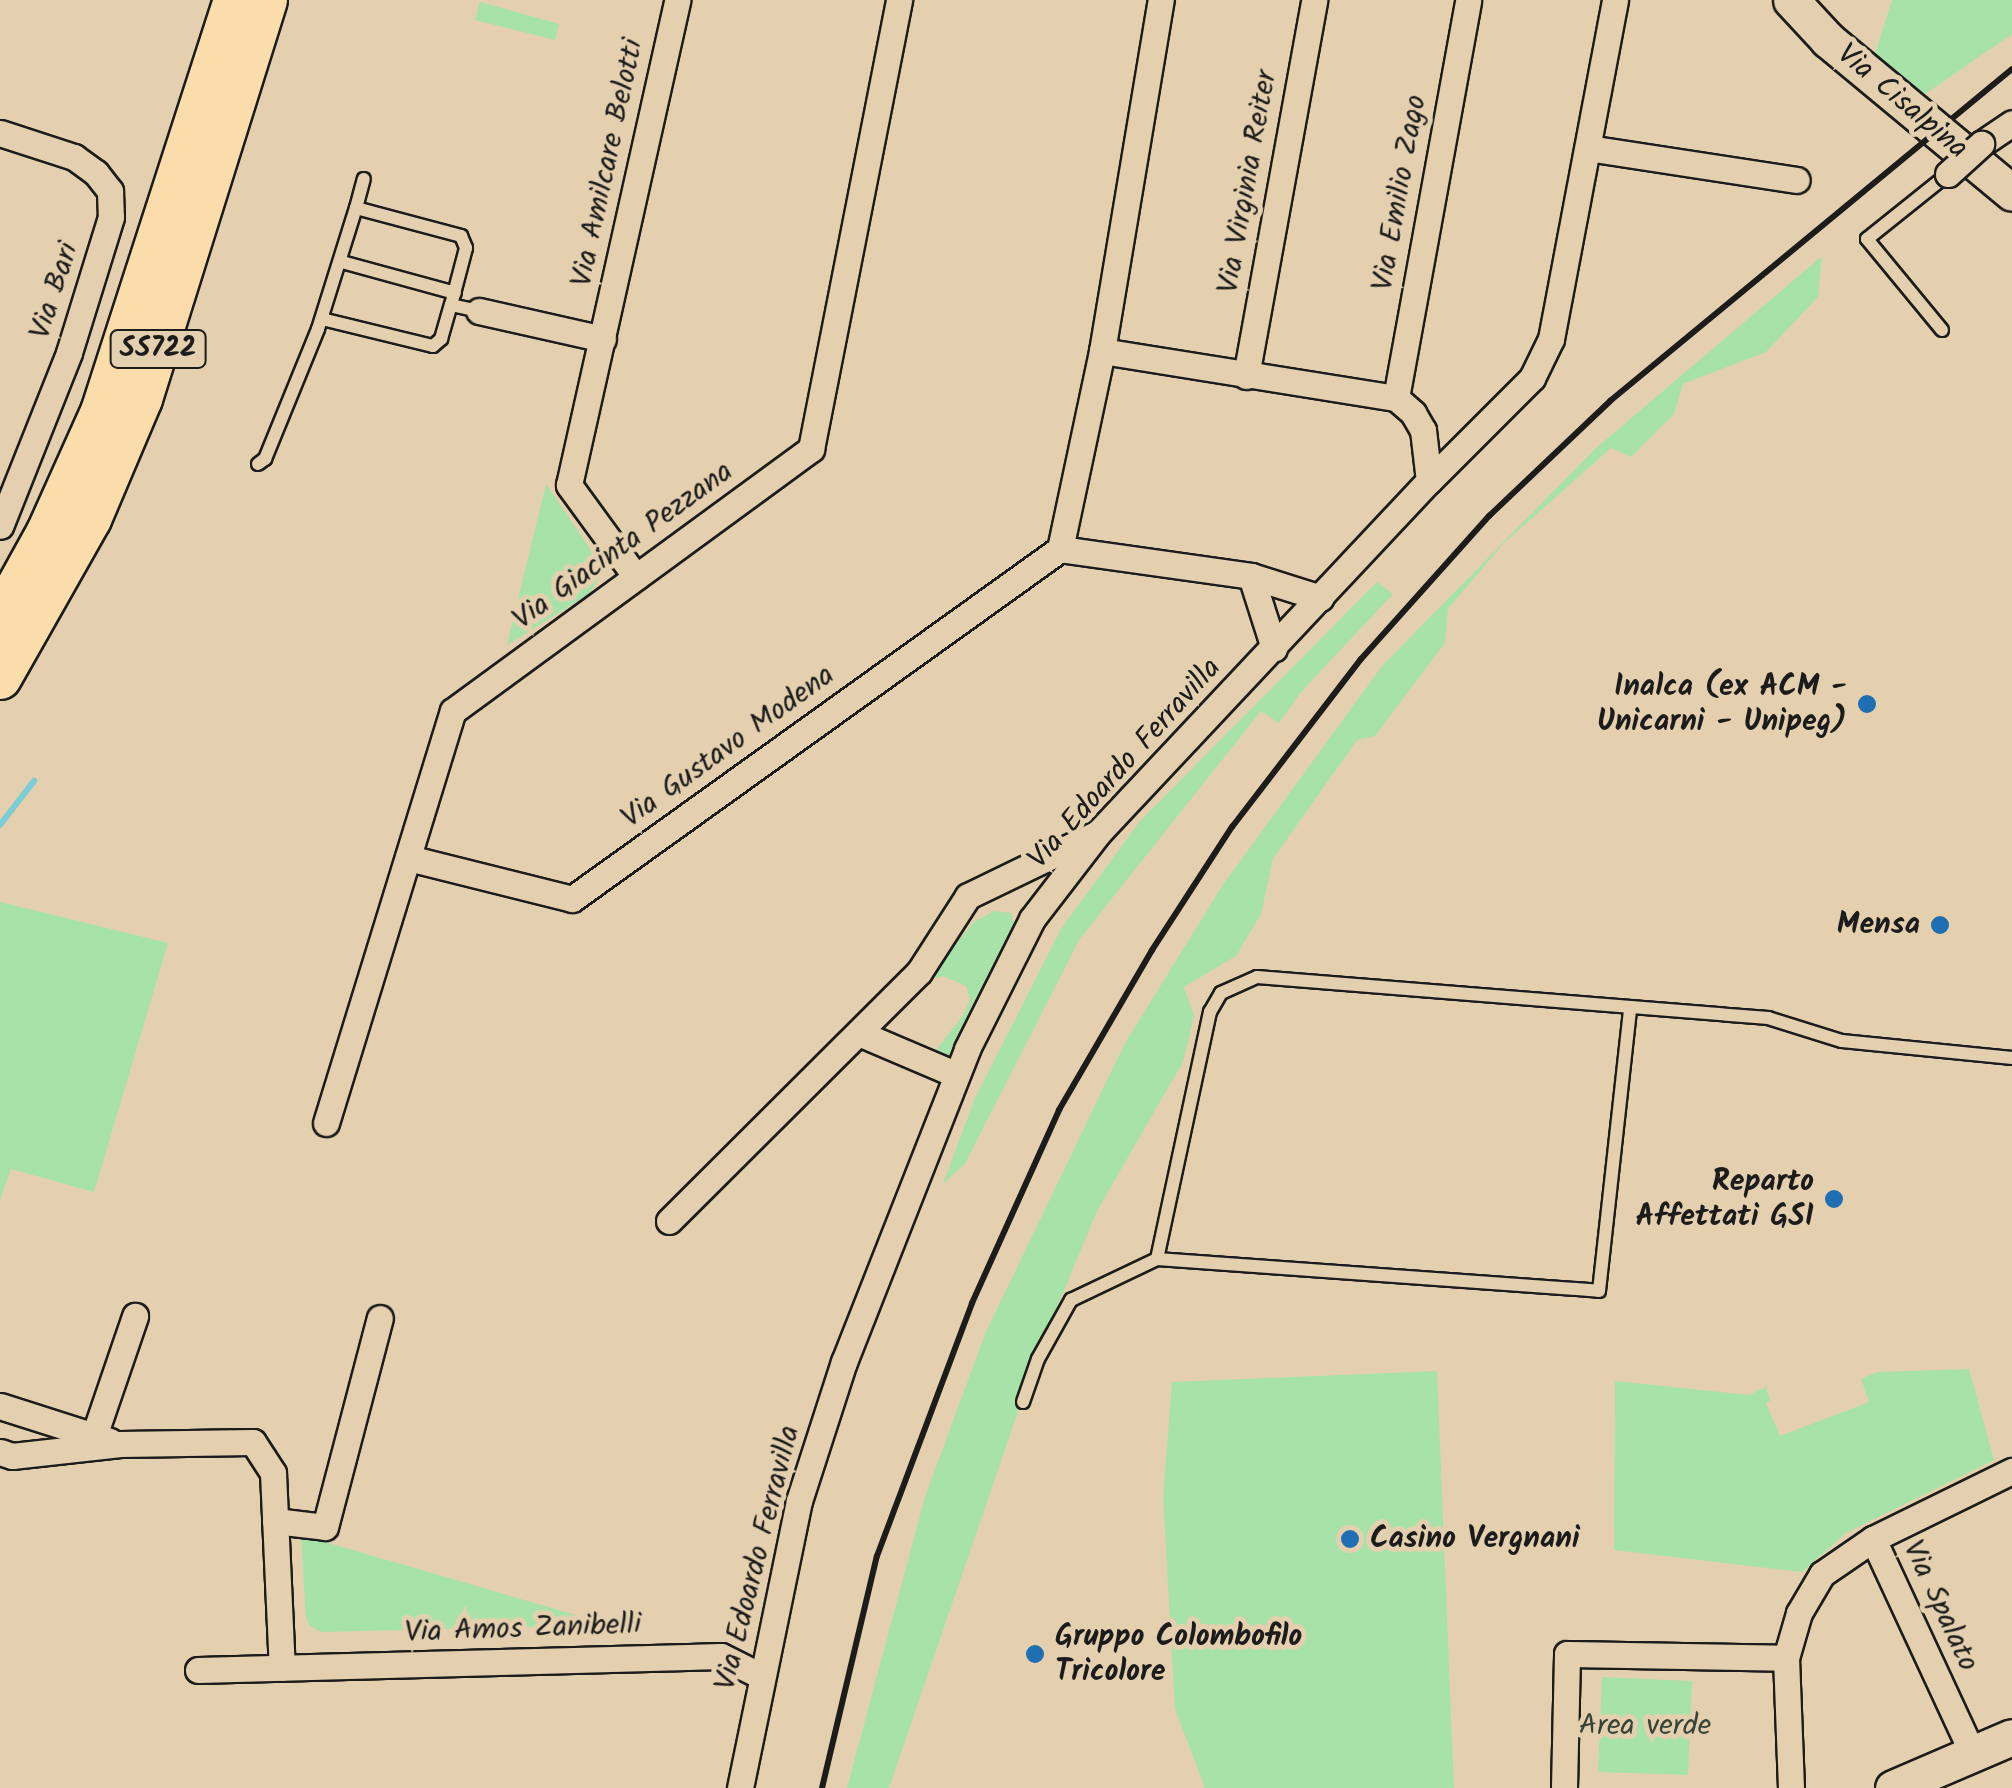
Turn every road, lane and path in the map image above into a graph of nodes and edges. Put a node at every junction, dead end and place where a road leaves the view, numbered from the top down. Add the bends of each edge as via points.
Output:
1 (235, 0) edge
2 (266, 0) edge
3 (677, 0) edge
4 (899, 0) edge
5 (1162, 0) edge
6 (1314, 0) edge
7 (1468, 0) edge
8 (1616, 0) edge
9 (1790, 2) edge
10 (2012, 123) edge
11 (0, 133) edge
12 (1588, 148) junction
13 (1948, 174) joint
14 (364, 179) dead end
15 (1797, 180) dead end
16 (2012, 193) edge
17 (356, 208) junction
18 (342, 262) junction
19 (453, 299) junction
20 (478, 310) joint
21 (322, 319) junction
22 (1942, 330) dead end
23 (603, 339) junction
24 (1102, 351) junction
25 (1246, 376) junction
26 (1396, 398) junction
27 (258, 464) dead end
28 (1428, 481) junction
29 (0, 526) edge
30 (1060, 548) junction
31 (1251, 576) junction
32 (636, 577) junction
33 (1321, 598) junction
34 (0, 619) edge
35 (1274, 648) junction
36 (0, 678) edge
37 (1099, 832) junction
38 (408, 858) junction
39 (1630, 1008) junction
40 (861, 1034) junction
41 (2012, 1058) edge
42 (957, 1075) junction
43 (326, 1122) dead end
44 (669, 1222) dead end
45 (1157, 1259) junction
46 (135, 1316) dead end
47 (380, 1318) dead end
48 (1023, 1402) dead end
49 (0, 1406) edge
50 (94, 1436) junction
51 (120, 1444) junction
52 (0, 1452) edge
53 (2012, 1472) edge
54 (275, 1521) junction
55 (1873, 1539) junction
56 (1786, 1658) junction
57 (282, 1668) junction
58 (198, 1670) dead end
59 (761, 1676) junction
60 (2012, 1737) edge
61 (1973, 1754) junction
62 (740, 1788) edge
63 (1564, 1788) edge
64 (1791, 1788) edge
65 (1893, 1788) edge

1 - 34 highway, SS722 via 102,412
2 - 36 highway, SS722 via 141,399 82,534
3 - 23 street, Via Amilcare Belotti
4 - 32 street, Via Giacinta Pezzana via 810,449
5 - 24 street
6 - 25 street, Via Virginia Reiter
7 - 26 street, Via Emilio Zago
8 - 12 street, Via Edoardo Ferravilla
9 - 16 main road, Via Cisalpina
10 - 13 street, bridge
11 - 29 street, Via Bari via 74,157 96,173 110,191 111,217 69,353
12 - 15 street
12 - 28 street, Via Edoardo Ferravilla via 1541,363 1517,398
13 - 22 lane via 1867,239
14 - 17 lane
17 - 18 lane
17 - 19 lane via 462,236 466,248
18 - 19 lane
18 - 21 lane
19 - 20 lane
19 - 21 lane via 434,346
20 - 23 street
21 - 27 lane
23 - 32 street, Via Amilcare Belotti via 570,485
24 - 25 street
24 - 30 street
25 - 26 street
26 - 28 street via 1422,430
28 - 33 street, Via Edoardo Ferravilla
30 - 31 street
30 - 38 street, Via Gustavo Modena via 572,899
31 - 33 street
31 - 35 street
32 - 38 street, Via Giacinta Pezzana via 453,710
33 - 35 street, Via Edoardo Ferravilla
35 - 37 street, Via Edoardo Ferravilla
37 - 40 street via 968,896 920,972
37 - 42 street, Via Edoardo Ferravilla via 1032,919
38 - 43 street, Via Giacinta Pezzana
39 - 41 lane via 1768,1018 1842,1041
39 - 45 lane via 1284,978 1237,982 1210,1012
39 - 45 lane via 1599,1291
40 - 42 street
40 - 44 street
42 - 59 street, Via Edoardo Ferravilla via 844,1362 799,1502
45 - 48 lane via 1071,1300
46 - 50 street
47 - 54 street via 325,1527
49 - 50 street
50 - 51 street
51 - 52 street
51 - 54 street via 254,1442 273,1473
53 - 55 street
54 - 57 street
55 - 56 street via 1822,1574 1798,1613
55 - 61 street, Via Spalato
56 - 63 street via 1567,1654
56 - 64 street
57 - 58 street, Via Amos Zanibelli
57 - 59 street, Via Amos Zanibelli via 720,1656
59 - 62 street, Via Edoardo Ferravilla
60 - 61 main road
61 - 65 main road

